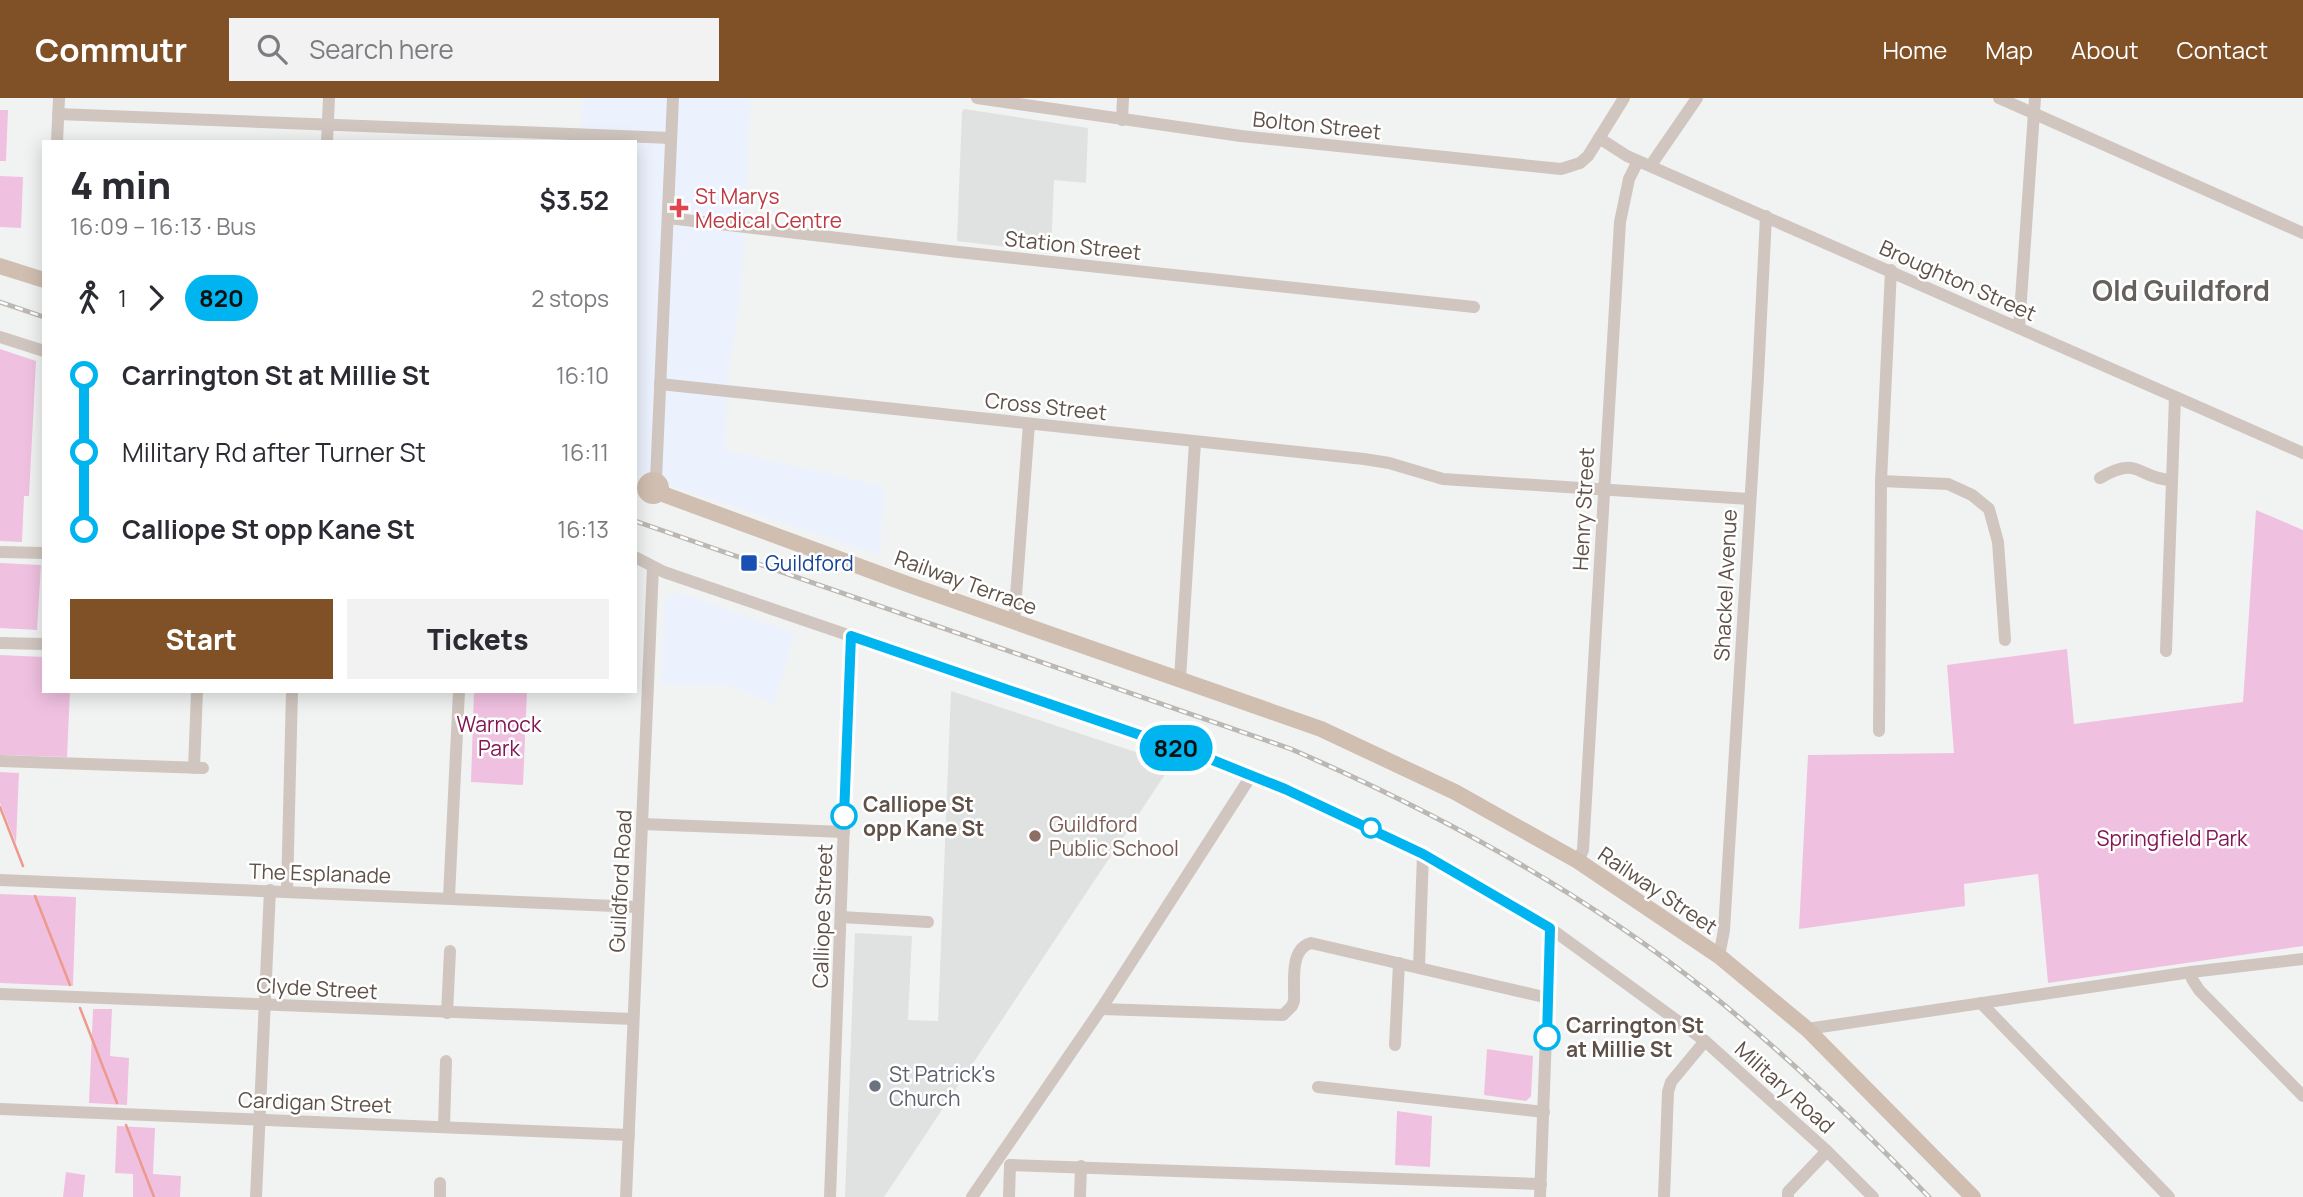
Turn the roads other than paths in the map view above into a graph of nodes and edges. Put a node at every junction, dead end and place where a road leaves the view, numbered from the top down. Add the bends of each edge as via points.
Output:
1 (59, 98) edge
2 (329, 98) edge
3 (673, 98) edge
4 (977, 98) edge
5 (1123, 98) edge
6 (1624, 98) edge
7 (1697, 98) edge
8 (1999, 98) edge
9 (2035, 98) edge
10 (58, 114) junction
11 (2034, 114) junction
12 (1122, 120) junction
13 (328, 124) junction
14 (671, 138) junction
15 (1599, 138) junction
16 (57, 140) edge
17 (327, 140) edge
18 (1627, 155) junction
19 (1651, 164) junction
20 (1766, 216) junction
21 (668, 218) junction
22 (2303, 233) edge
23 (0, 266) edge
24 (1891, 270) junction
25 (42, 279) edge
26 (1474, 307) dead end
27 (2019, 328) junction
28 (0, 337) edge
29 (42, 350) edge
30 (660, 384) junction
31 (2175, 397) junction
32 (1029, 424) junction
33 (1195, 442) junction
34 (2303, 453) edge
35 (2100, 478) dead end
36 (2171, 480) junction
37 (1881, 481) junction
38 (649, 486) edge
39 (1603, 489) junction
40 (1749, 499) junction
41 (0, 552) edge
42 (42, 553) edge
43 (637, 558) edge
44 (653, 567) junction
45 (1014, 622) junction
46 (851, 636) junction
47 (2005, 639) dead end
48 (0, 643) edge
49 (42, 644) edge
50 (2165, 651) dead end
51 (642, 670) edge
52 (1180, 679) junction
53 (197, 693) edge
54 (292, 693) edge
55 (459, 693) edge
56 (1258, 707) joint
57 (1880, 731) dead end
58 (0, 761) edge
59 (1251, 776) junction
60 (642, 824) junction
61 (844, 832) junction
62 (1423, 854) junction
63 (1578, 861) junction
64 (0, 880) edge
65 (270, 890) junction
66 (287, 891) junction
67 (449, 897) junction
68 (638, 907) junction
69 (841, 917) junction
70 (928, 922) dead end
71 (1550, 928) junction
72 (450, 951) dead end
73 (1718, 956) junction
74 (2303, 959) edge
75 (1399, 963) junction
76 (1419, 967) junction
77 (2191, 972) junction
78 (0, 994) edge
79 (1548, 998) junction
80 (1981, 1003) junction
81 (263, 1005) junction
82 (1101, 1009) junction
83 (447, 1013) junction
84 (633, 1019) junction
85 (1807, 1029) junction
86 (1705, 1041) junction
87 (1395, 1045) dead end
88 (446, 1061) dead end
89 (1318, 1087) dead end
90 (2303, 1096) edge
91 (0, 1109) edge
92 (1544, 1112) junction
93 (259, 1119) junction
94 (444, 1127) junction
95 (629, 1135) junction
96 (1827, 1151) junction
97 (1000, 1156) junction
98 (1010, 1165) junction
99 (1081, 1166) junction
100 (440, 1183) dead end
101 (1541, 1191) edge
102 (256, 1197) edge
103 (440, 1197) edge
104 (626, 1197) edge
105 (830, 1197) edge
106 (972, 1197) edge
107 (1009, 1197) edge
108 (1080, 1197) edge
109 (1664, 1197) edge
110 (1788, 1197) edge
111 (1873, 1197) edge
112 (1973, 1197) edge
113 (2169, 1197) edge

1 - 10 street
2 - 13 street
3 - 14 street
4 - 12 street, Bolton Street
5 - 12 street
6 - 15 street
7 - 19 street
8 - 11 street
9 - 11 street
10 - 13 street
10 - 16 street
11 - 22 street
11 - 27 street
12 - 15 street, Bolton Street via 1548,168 1580,163
13 - 14 street
13 - 17 street
14 - 21 street
15 - 18 street, Broughton Street
18 - 19 street, Broughton Street
18 - 39 street, Henry Street via 1629,179 1620,222
19 - 20 street, Broughton Street
20 - 24 street, Broughton Street
20 - 40 street, Shackel Avenue
21 - 26 street, Station Street
21 - 30 street
23 - 25 main road
24 - 27 street, Broughton Street
24 - 37 street
27 - 31 street, Broughton Street
28 - 29 street
30 - 32 street, Cross Street
30 - 38 street
31 - 34 street, Broughton Street
31 - 36 street
32 - 33 street, Cross Street
32 - 45 street
33 - 39 street, Cross Street via 1364,458 1443,480
33 - 52 street
35 - 36 street via 2128,466
36 - 50 street
37 - 47 street via 1948,484 1989,509 1998,542
37 - 57 street
38 - 45 main road, Railway Terrace
39 - 40 street, Cross Street
39 - 63 street, Henry Street via 1583,850
40 - 73 street, Shackel Avenue via 1724,930
41 - 42 street
43 - 44 street, Military Road
44 - 46 street, Military Road
44 - 51 street, Guildford Road
45 - 52 main road, Railway Terrace
46 - 59 street, Military Road
46 - 61 street, Calliope Street
48 - 49 street
51 - 60 street, Guildford Road
52 - 56 main road, Railway Terrace
53 - 58 street via 199,768
54 - 66 street
55 - 67 street
56 - 63 main road, Railway Street via 1321,729 1455,792
59 - 62 street, Military Road
59 - 82 street
60 - 61 street
60 - 68 street, Guildford Road
61 - 69 street, Calliope Street
62 - 71 street, Military Road
62 - 76 street
63 - 73 main road, Railway Street
64 - 65 street, The Esplanade
65 - 66 street, The Esplanade
65 - 81 street
66 - 67 street, The Esplanade
67 - 68 street, The Esplanade
68 - 84 street, Guildford Road
69 - 70 street
69 - 105 street, Calliope Street
71 - 79 street
71 - 86 street, Military Road
72 - 83 street
73 - 85 main road, Railway Street
74 - 77 street
75 - 76 street
75 - 82 street via 1306,944 1296,961 1294,1001 1283,1015
75 - 87 street
76 - 79 street
77 - 80 street
77 - 90 street via 2199,990
78 - 81 street, Clyde Street
79 - 92 street
80 - 85 street
80 - 113 street
81 - 83 street, Clyde Street
81 - 93 street
82 - 97 street
83 - 84 street, Clyde Street
84 - 95 street, Guildford Road
85 - 112 main road, Railway Street
86 - 96 street, Military Road
86 - 109 street via 1668,1092
88 - 94 street
89 - 92 street
91 - 93 street, Cardigan Street
92 - 101 street
93 - 94 street, Cardigan Street
93 - 102 street
94 - 95 street, Cardigan Street
95 - 104 street, Guildford Road
96 - 110 street
96 - 111 street, Military Road
97 - 98 street
97 - 106 street
98 - 99 street
98 - 107 street
99 - 101 street
99 - 108 street
100 - 103 street

